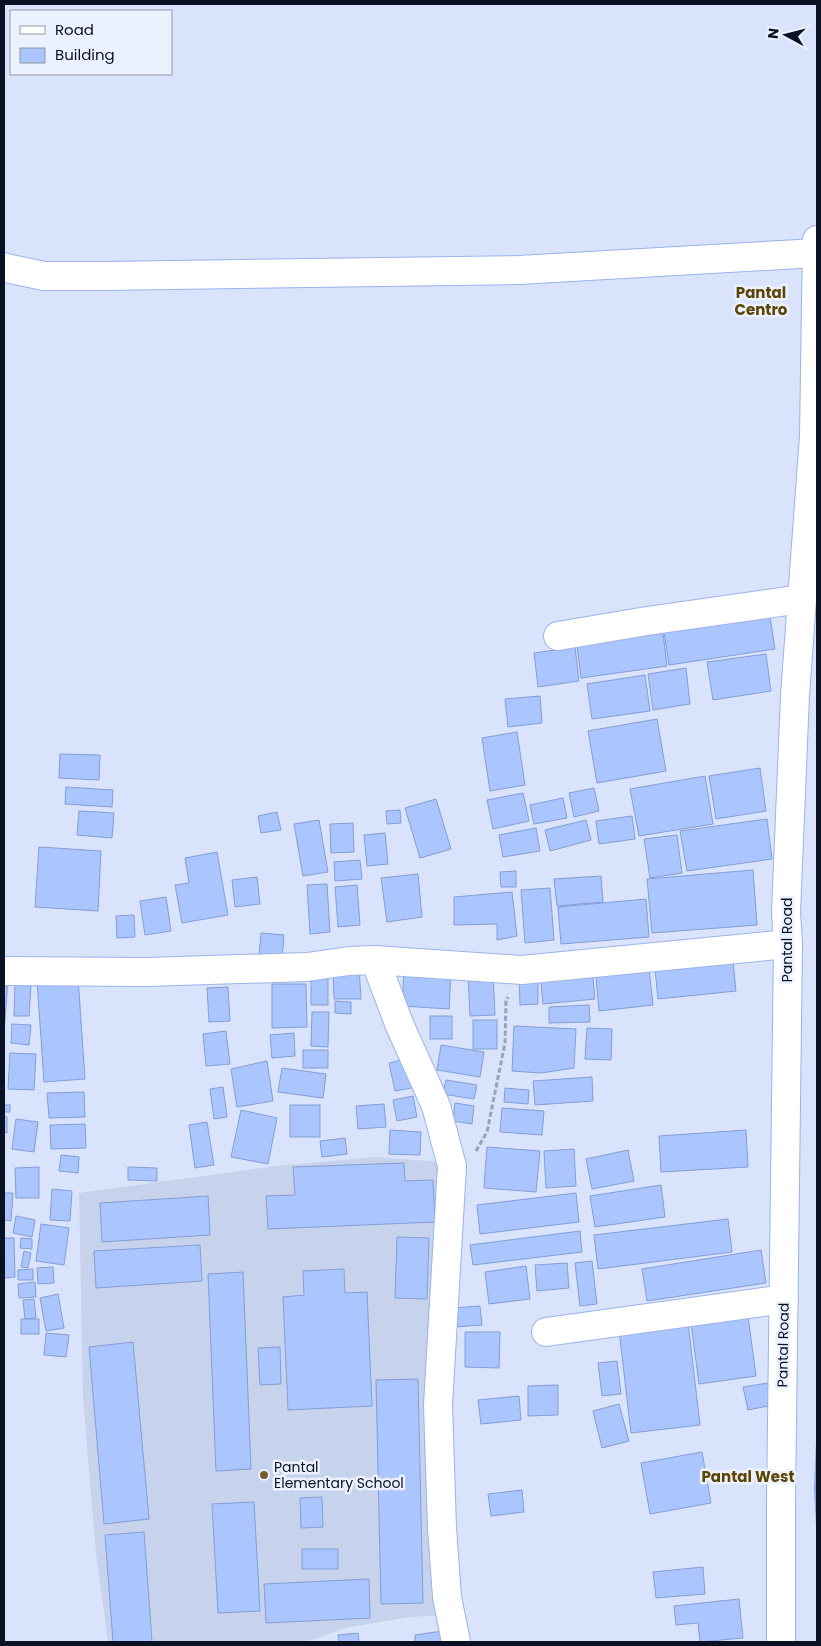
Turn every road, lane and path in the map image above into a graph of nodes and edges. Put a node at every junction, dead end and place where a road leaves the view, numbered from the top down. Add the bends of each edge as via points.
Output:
1 (817, 240) edge
2 (817, 253) edge
3 (4, 266) edge
4 (802, 599) junction
5 (558, 636) dead end
6 (788, 944) junction
7 (375, 960) junction
8 (522, 970) junction
9 (4, 971) edge
10 (452, 1166) junction
11 (784, 1299) junction
12 (546, 1332) dead end
13 (456, 1642) edge
14 (781, 1642) edge

1 - 2 street, Pantal Road
2 - 3 street via 519,270 44,276
2 - 4 street, Pantal Road via 814,436
4 - 5 street
4 - 6 street, Pantal Road via 786,902
6 - 8 street
6 - 11 street, Pantal Road
7 - 8 street
7 - 9 street via 307,967 147,972
7 - 10 street via 436,1106
8 - 10 path via 506,1001 505,1043 487,1132 472,1158
10 - 13 street via 438,1405 442,1528
11 - 12 street
11 - 14 street, Pantal Road

